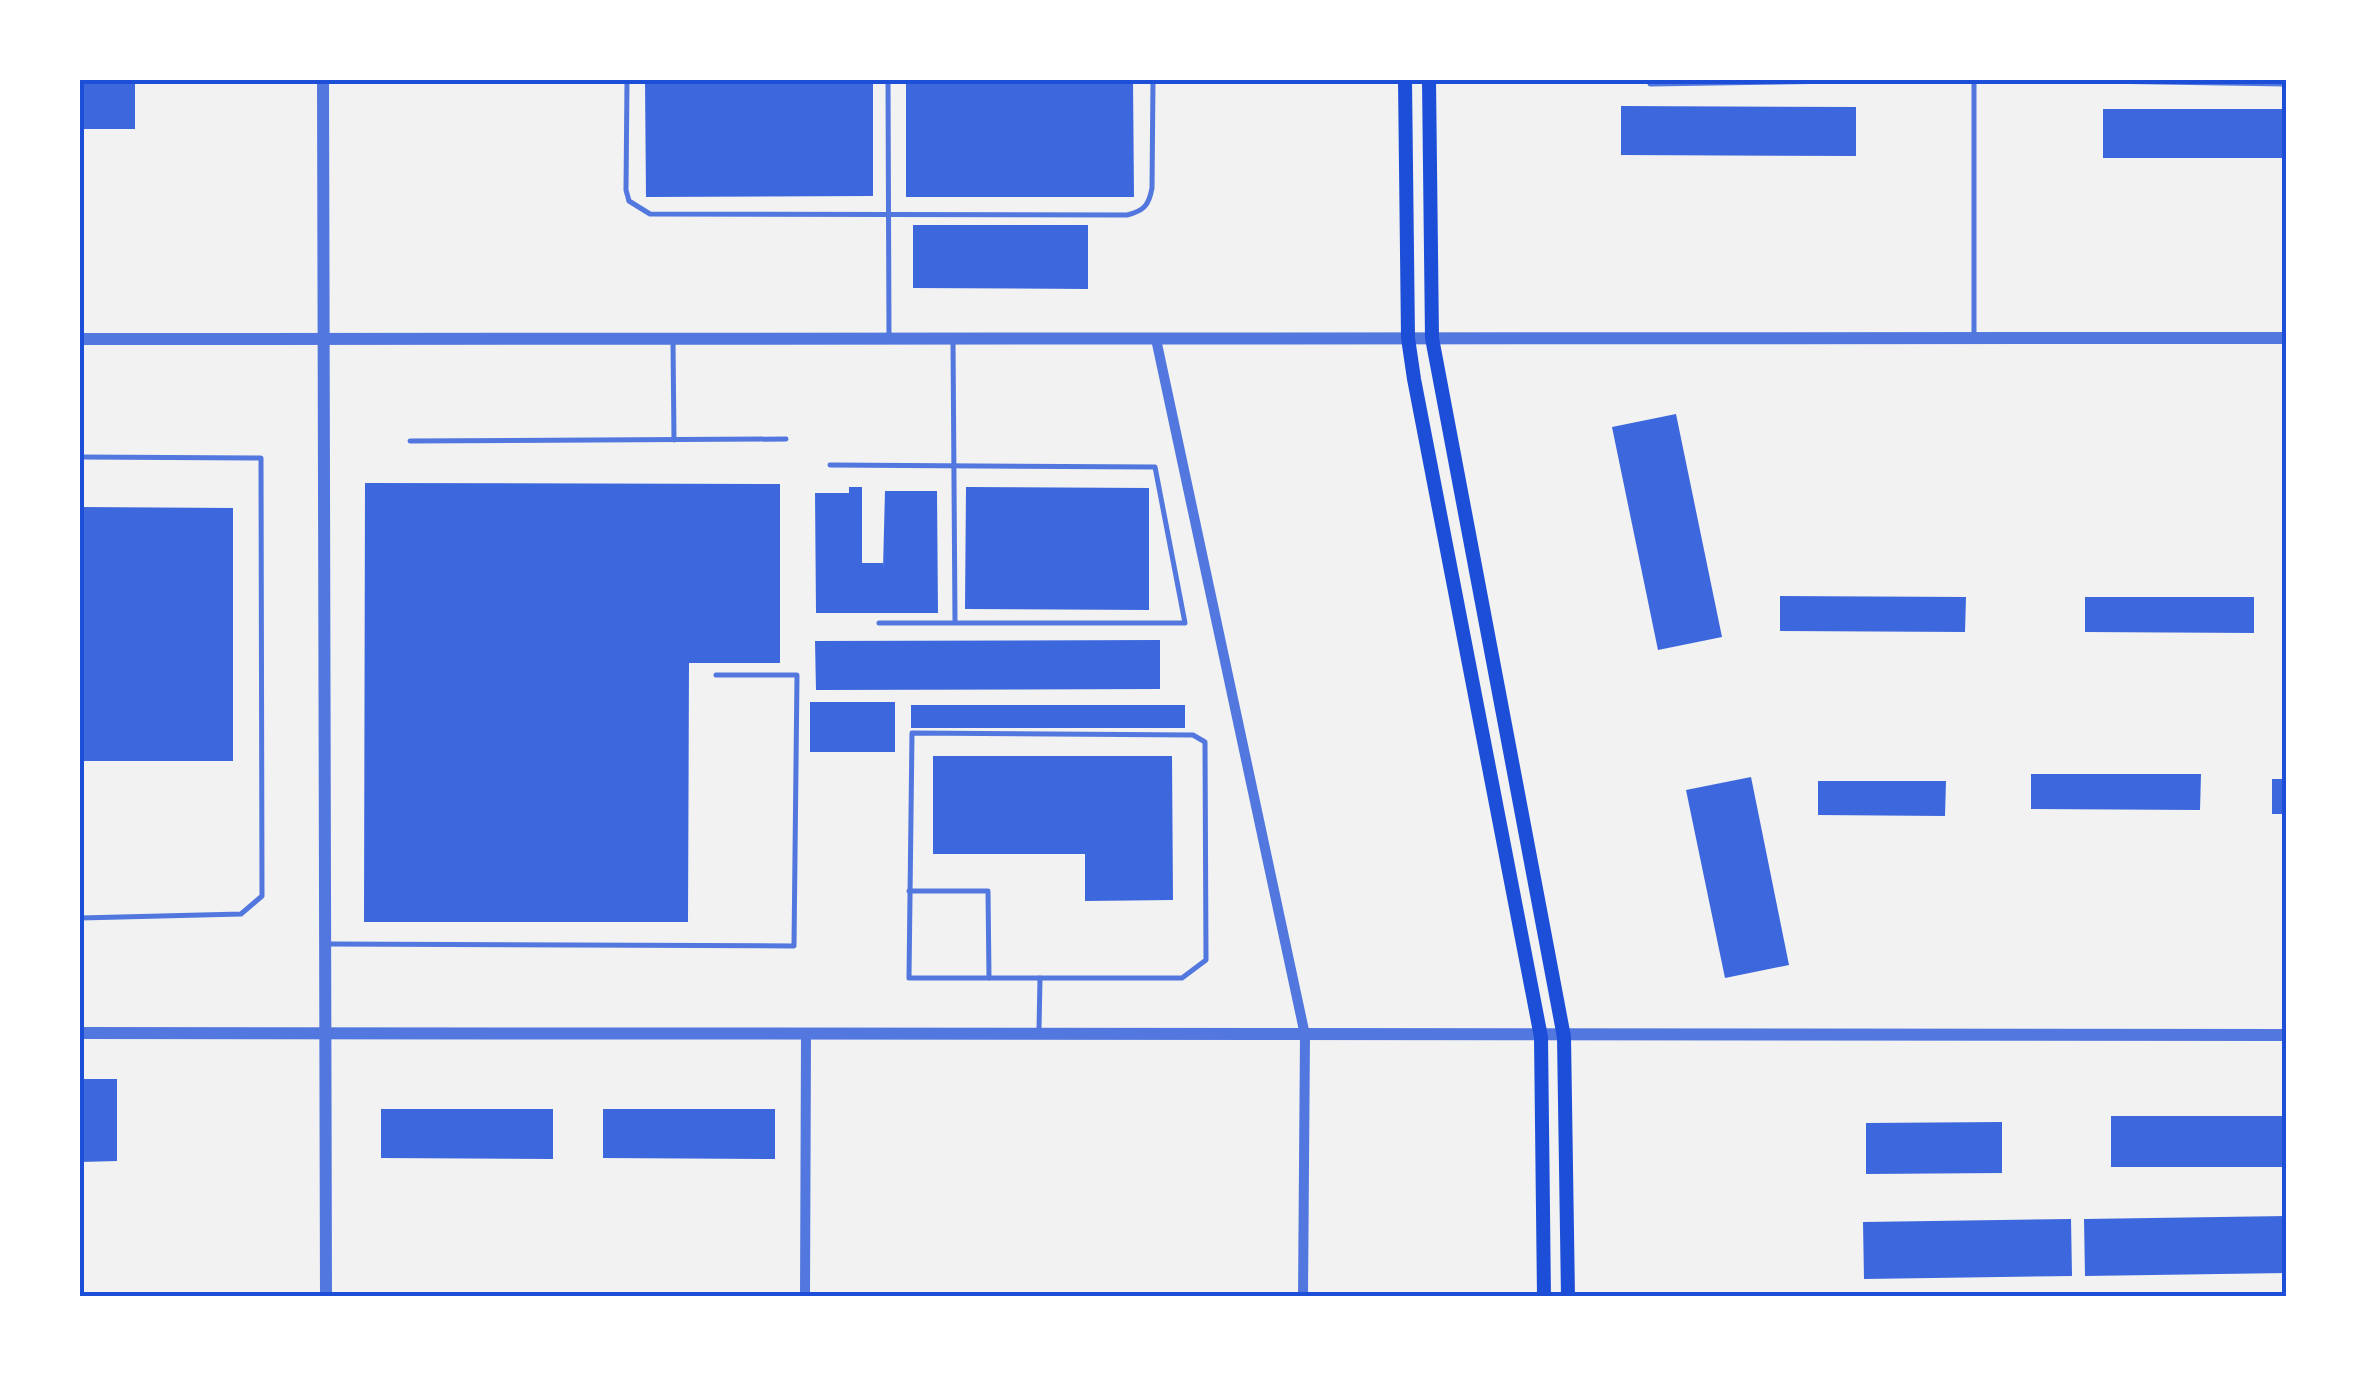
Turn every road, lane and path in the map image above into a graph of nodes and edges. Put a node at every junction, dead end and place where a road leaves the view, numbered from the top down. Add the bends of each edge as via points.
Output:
1 (323, 80) edge
2 (627, 80) edge
3 (888, 80) edge
4 (1152, 80) edge
5 (1404, 80) edge
6 (1430, 80) edge
7 (1912, 80) edge
8 (1974, 80) edge
9 (2030, 80) edge
10 (1779, 81) edge
11 (2174, 81) edge
12 (1650, 84) dead end
13 (2287, 84) edge
14 (888, 214) junction
15 (1408, 338) junction
16 (1432, 338) junction
17 (1974, 338) junction
18 (2287, 338) edge
19 (324, 339) junction
20 (673, 339) junction
21 (1156, 339) junction
22 (80, 340) edge
23 (889, 340) junction
24 (953, 340) junction
25 (786, 439) dead end
26 (410, 440) dead end
27 (674, 440) junction
28 (80, 458) edge
29 (830, 465) dead end
30 (954, 466) junction
31 (880, 623) dead end
32 (955, 623) junction
33 (716, 675) dead end
34 (909, 891) junction
35 (80, 918) edge
36 (325, 944) junction
37 (989, 978) junction
38 (1040, 978) junction
39 (325, 1033) junction
40 (80, 1034) edge
41 (806, 1035) junction
42 (1039, 1035) junction
43 (1304, 1035) junction
44 (2287, 1036) edge
45 (1540, 1037) junction
46 (1564, 1037) junction
47 (326, 1297) edge
48 (805, 1297) edge
49 (1303, 1297) edge
50 (1544, 1297) edge
51 (1568, 1297) edge

1 - 19 street
2 - 14 lane via 626,190 638,208 650,214
3 - 14 lane
4 - 14 lane via 1152,188 1141,212
5 - 15 main road
6 - 16 main road
7 - 10 lane
8 - 17 lane
9 - 11 lane
10 - 12 lane
11 - 13 lane
14 - 23 lane
15 - 16 street
15 - 21 street
15 - 45 main road
16 - 17 street
16 - 46 main road
17 - 18 street
19 - 20 street
19 - 22 street
19 - 36 street
20 - 23 street
20 - 27 lane
21 - 24 street
21 - 43 street
23 - 24 street
24 - 30 lane
25 - 27 lane
26 - 27 lane
28 - 35 lane via 260,458 262,796 262,896 241,914
29 - 30 lane
30 - 32 lane
30 - 32 lane via 1154,467 1185,623
31 - 32 lane
33 - 36 lane via 796,675 794,946
34 - 37 lane via 988,891
34 - 37 lane via 909,978
34 - 38 lane via 912,733 1194,735 1205,742 1206,960 1182,978
36 - 39 street
37 - 38 lane
38 - 42 lane
39 - 40 street
39 - 41 street
39 - 47 street
41 - 42 street
41 - 48 street
42 - 43 street
43 - 45 street
43 - 49 street
44 - 46 street
45 - 46 street
45 - 50 main road
46 - 51 main road

